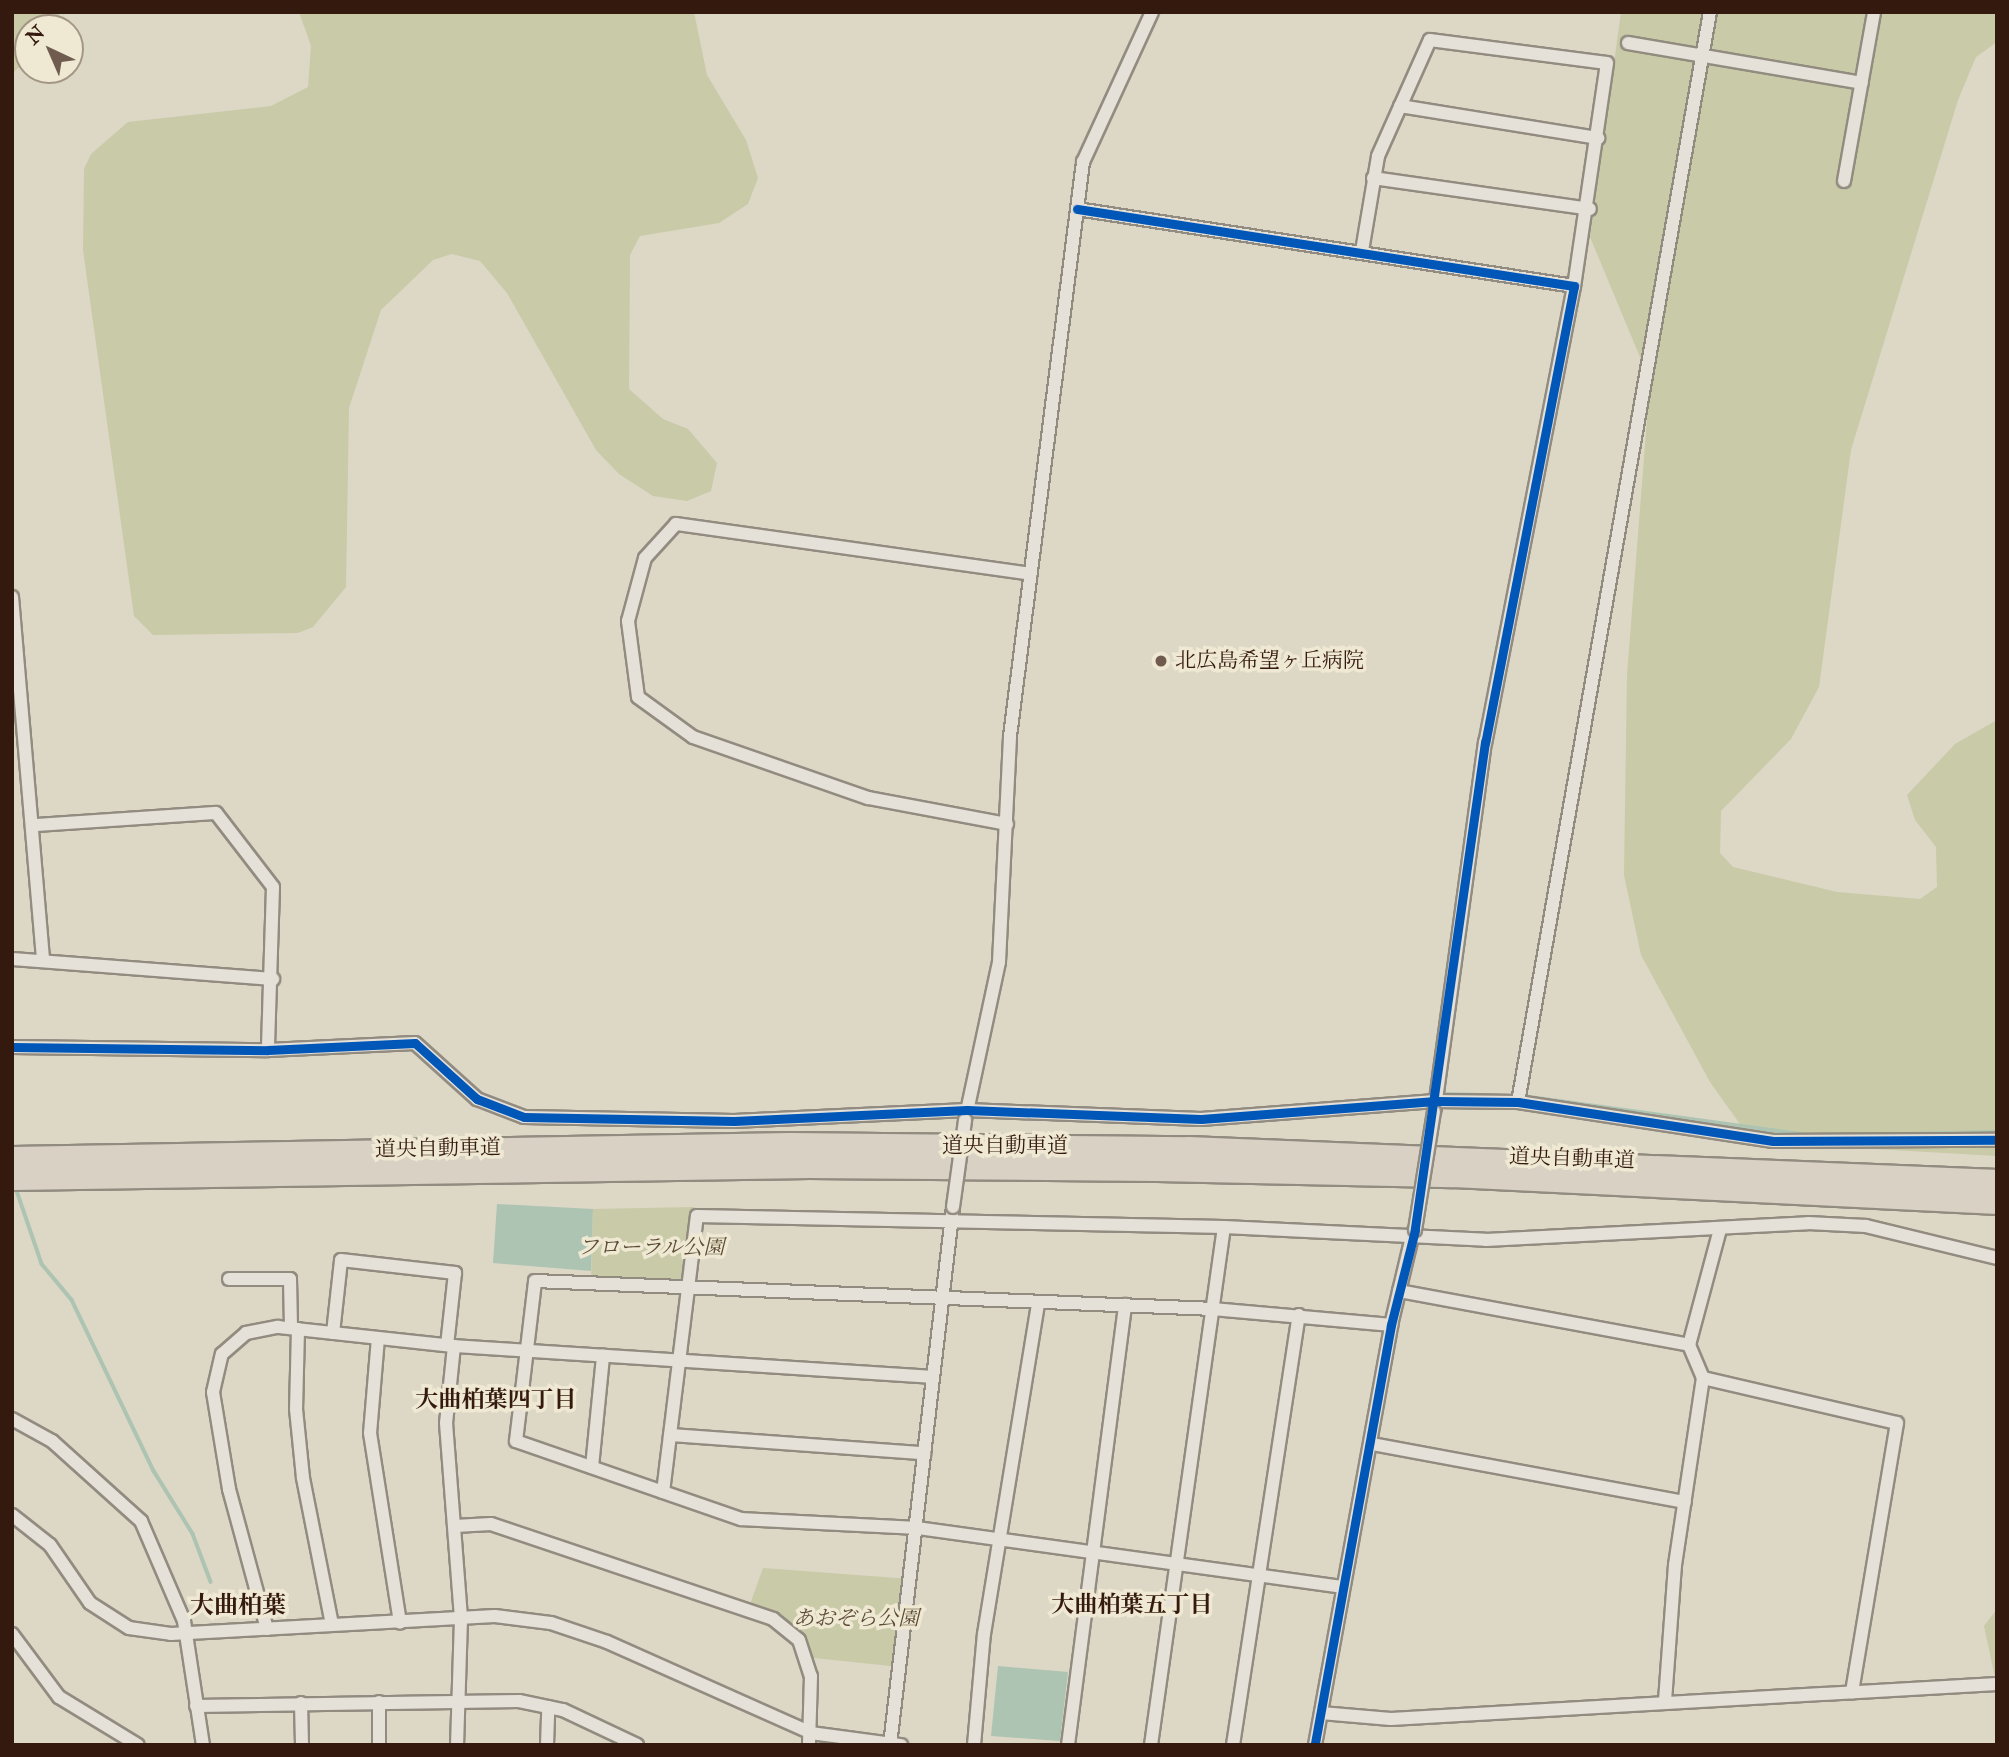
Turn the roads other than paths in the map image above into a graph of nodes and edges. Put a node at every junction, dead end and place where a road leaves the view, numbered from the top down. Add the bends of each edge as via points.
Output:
1 (1152, 12) edge
2 (1710, 12) edge
3 (1874, 12) edge
4 (1628, 43) dead end
5 (1702, 57) junction
6 (1862, 83) junction
7 (1401, 106) junction
8 (1598, 138) junction
9 (1374, 178) junction
10 (1844, 181) dead end
11 (1077, 209) junction
12 (1590, 209) junction
13 (1362, 251) junction
14 (1574, 286) junction
15 (1030, 574) junction
16 (12, 597) edge
17 (1007, 824) junction
18 (35, 825) junction
19 (12, 959) edge
20 (43, 960) junction
21 (273, 979) junction
22 (12, 1047) edge
23 (268, 1050) junction
24 (1518, 1102) junction
25 (1435, 1107) junction
26 (966, 1115) junction
27 (1997, 1140) edge
28 (12, 1158) edge
29 (12, 1178) edge
30 (1997, 1181) edge
31 (1997, 1202) edge
32 (952, 1222) junction
33 (1224, 1227) junction
34 (1720, 1229) junction
35 (1413, 1234) junction
36 (1997, 1258) edge
37 (229, 1279) dead end
38 (687, 1289) junction
39 (1399, 1291) junction
40 (945, 1302) junction
41 (1038, 1303) junction
42 (1125, 1305) junction
43 (1213, 1309) junction
44 (1299, 1315) junction
45 (1391, 1325) junction
46 (295, 1328) junction
47 (333, 1333) junction
48 (378, 1338) junction
49 (451, 1345) junction
50 (1689, 1345) junction
51 (526, 1351) junction
52 (603, 1356) junction
53 (679, 1361) junction
54 (932, 1377) junction
55 (1703, 1378) junction
56 (12, 1419) edge
57 (670, 1435) junction
58 (1372, 1444) junction
59 (924, 1453) junction
60 (592, 1467) junction
61 (663, 1492) junction
62 (1685, 1502) junction
63 (12, 1515) edge
64 (455, 1526) junction
65 (916, 1528) junction
66 (999, 1538) junction
67 (1093, 1551) junction
68 (1175, 1562) junction
69 (1256, 1574) junction
70 (1343, 1587) junction
71 (461, 1619) junction
72 (400, 1622) junction
73 (332, 1624) junction
74 (267, 1629) junction
75 (186, 1633) junction
76 (12, 1634) edge
77 (1997, 1684) edge
78 (1852, 1692) junction
79 (456, 1701) junction
80 (1665, 1701) junction
81 (379, 1702) junction
82 (301, 1703) junction
83 (197, 1706) junction
84 (548, 1707) junction
85 (1321, 1713) junction
86 (810, 1739) edge
87 (890, 1744) edge
88 (138, 1745) edge
89 (203, 1745) edge
90 (302, 1745) edge
91 (379, 1745) edge
92 (457, 1745) edge
93 (547, 1745) edge
94 (637, 1745) edge
95 (901, 1745) edge
96 (974, 1745) edge
97 (1068, 1745) edge
98 (1151, 1745) edge
99 (1233, 1745) edge
100 (1315, 1745) edge

1 - 11 street via 1083,162
2 - 5 street
3 - 6 street
4 - 5 street
5 - 6 street
5 - 24 street
6 - 10 street
7 - 8 street
7 - 8 street via 1430,40 1607,62
7 - 9 street
8 - 12 street
9 - 12 street
9 - 13 street
11 - 13 street
11 - 15 street
12 - 14 street
13 - 14 street
14 - 25 street via 1485,742
15 - 17 street via 1010,736
15 - 17 street via 676,524 645,558 628,621 638,696 693,737 868,798
16 - 18 street
17 - 26 street via 999,962
18 - 20 street
18 - 21 street via 216,813 273,887
19 - 20 street
20 - 21 street
21 - 23 street
22 - 23 street
23 - 26 street via 415,1043 478,1099 524,1117 734,1121
24 - 25 street
24 - 27 street via 1773,1141
25 - 26 street via 1202,1119
25 - 35 street, bridge
26 - 32 street, bridge
28 - 30 highway, 道央自動車道 via 790,1144 1161,1147 1375,1150
29 - 31 highway, 道央自動車道 via 809,1166 1144,1169 1452,1175
32 - 33 street
32 - 38 street via 697,1216
32 - 40 street
33 - 35 street
33 - 43 street
34 - 35 street
34 - 36 street via 1866,1226
34 - 50 street
35 - 39 street
37 - 46 street via 290,1279
38 - 40 street
38 - 51 street via 535,1281
38 - 53 street
39 - 45 street
39 - 50 street
40 - 41 street
40 - 54 street
41 - 42 street
41 - 66 street
42 - 43 street
42 - 67 street
43 - 44 street
43 - 68 street
44 - 45 street
44 - 69 street
45 - 58 street
46 - 47 street
46 - 73 street via 303,1478
46 - 74 street via 246,1333 222,1354 213,1392 229,1489
47 - 48 street
47 - 49 street via 341,1261 455,1273
48 - 49 street
48 - 72 street via 370,1433
49 - 51 street
49 - 64 street via 446,1423
50 - 55 street
51 - 52 street
51 - 60 street via 516,1441
52 - 53 street
52 - 60 street
53 - 54 street
53 - 57 street
54 - 59 street
55 - 62 street
55 - 78 street via 1897,1423
56 - 75 street via 52,1440 141,1521 167,1569
57 - 59 street
57 - 61 street
58 - 62 street
58 - 70 street
59 - 65 street
60 - 61 street
61 - 65 street via 741,1519
62 - 80 street
63 - 75 street via 50,1545 90,1603 129,1628
64 - 71 street
64 - 86 street via 491,1524 773,1619 799,1640 811,1676
65 - 66 street
65 - 87 street
66 - 67 street
66 - 96 street
67 - 68 street
67 - 97 street
68 - 69 street
68 - 98 street
69 - 70 street
69 - 99 street
70 - 85 street
71 - 72 street
71 - 79 street
71 - 86 street via 551,1623 607,1642
72 - 73 street
73 - 74 street
74 - 75 street
75 - 83 street
76 - 88 street via 58,1697
77 - 78 street
78 - 80 street
79 - 81 street
79 - 84 street
79 - 92 street
80 - 85 street via 1391,1718
81 - 82 street
81 - 91 street
82 - 83 street
82 - 90 street
83 - 89 street
84 - 93 street
84 - 94 street
85 - 100 street
86 - 87 street
87 - 95 street

